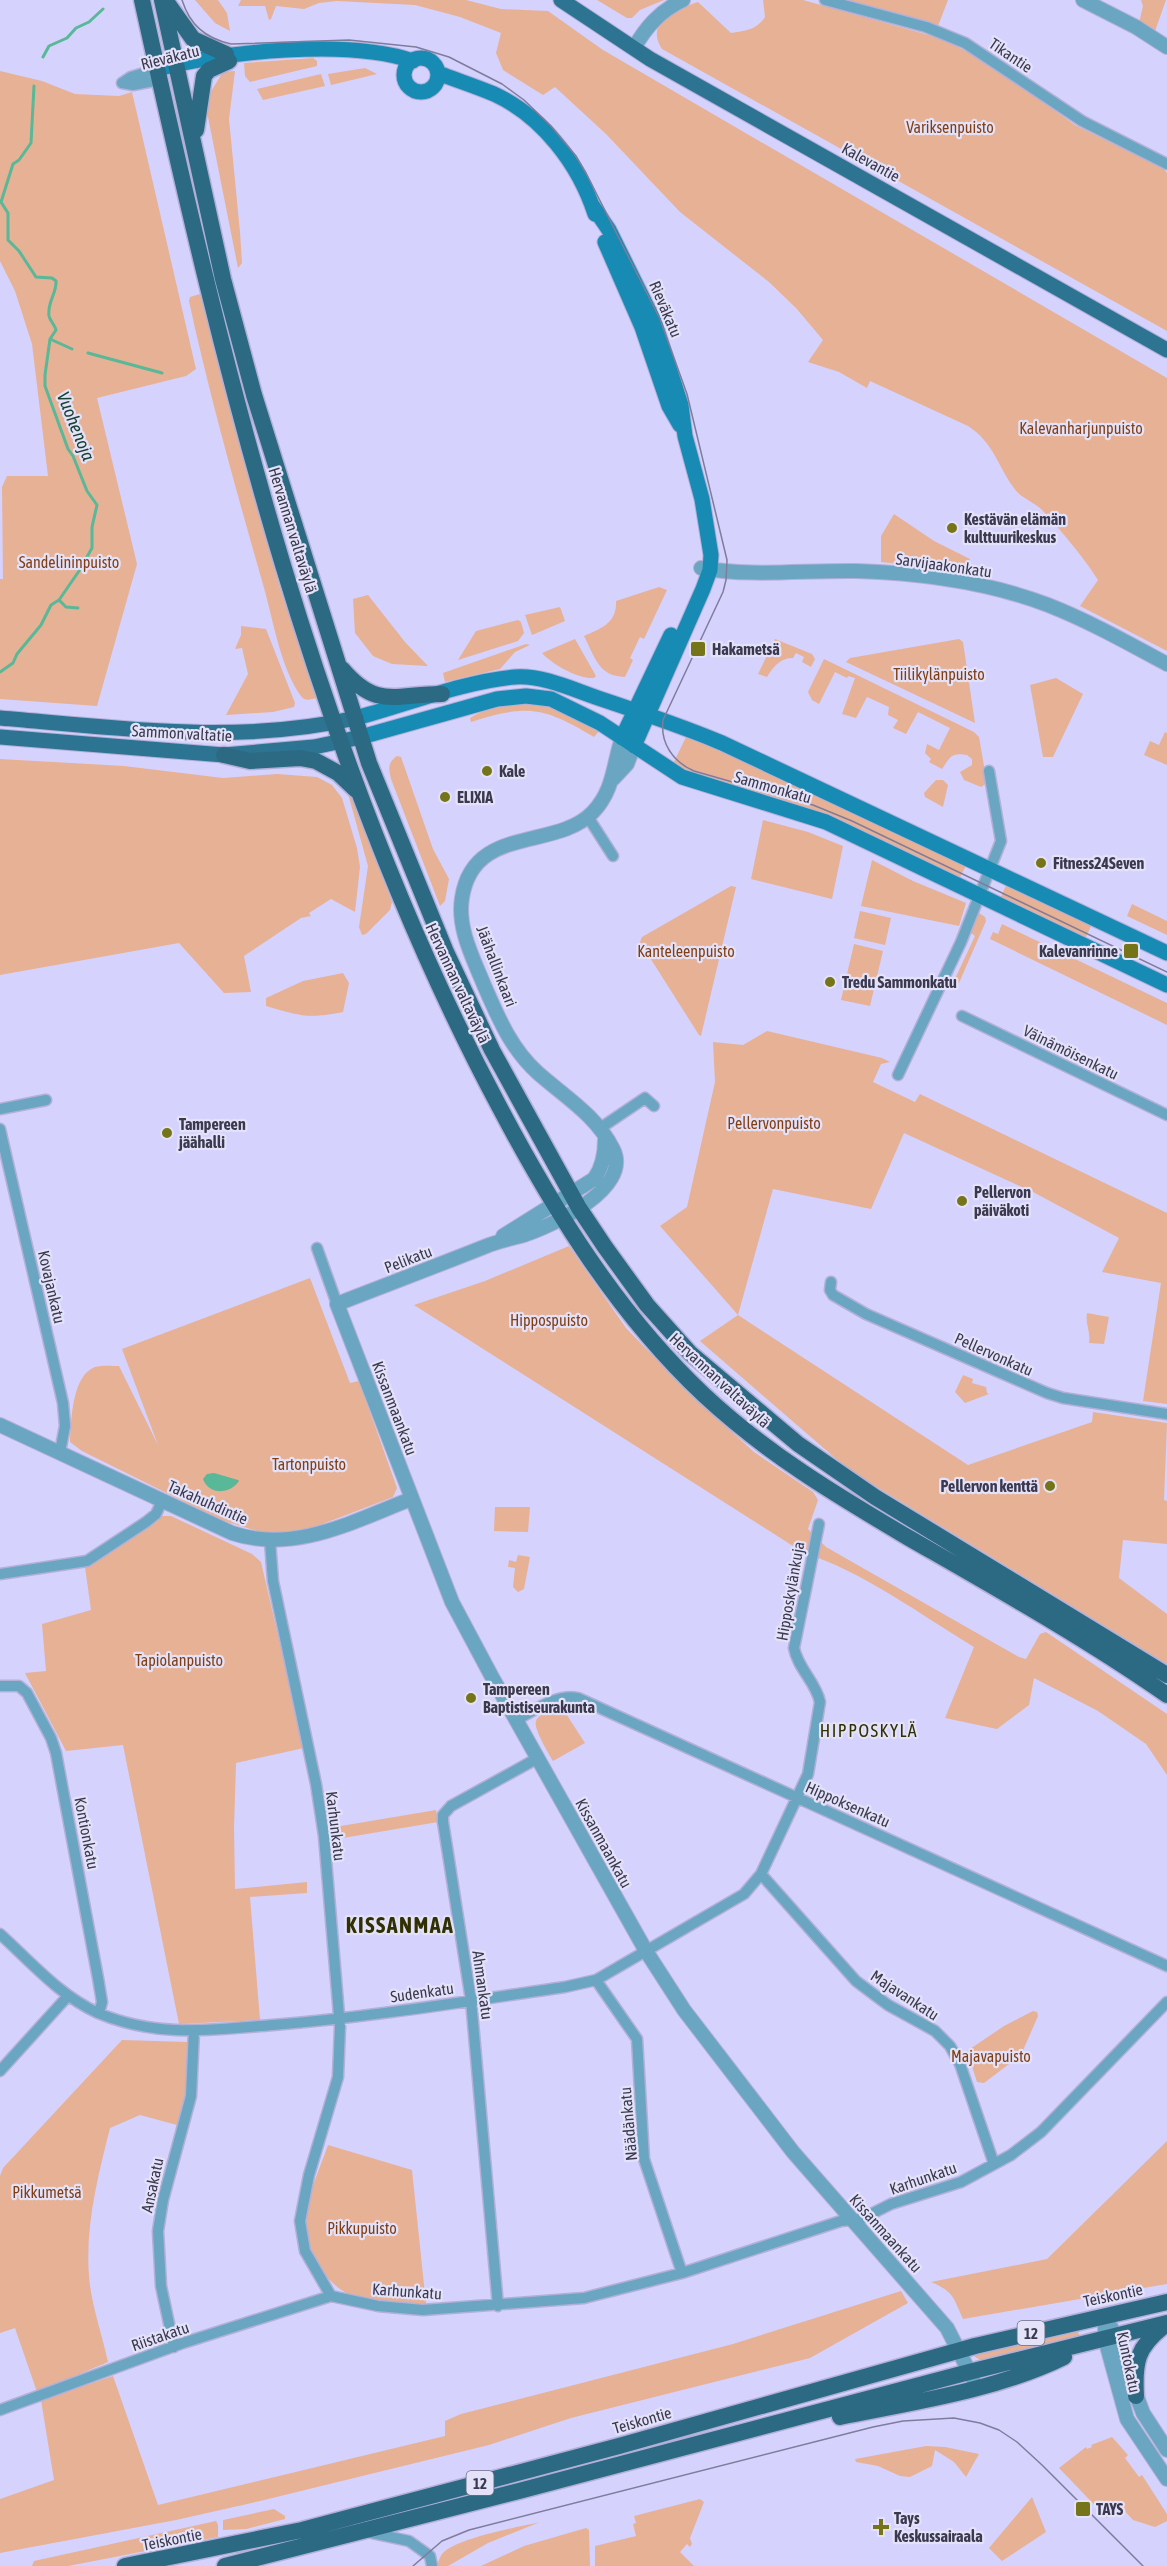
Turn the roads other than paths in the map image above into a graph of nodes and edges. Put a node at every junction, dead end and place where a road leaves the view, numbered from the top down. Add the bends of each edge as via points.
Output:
1 (141, 0) edge
2 (164, 0) edge
3 (561, 0) edge
4 (683, 0) edge
5 (825, 0) edge
6 (1083, 0) edge
7 (1167, 47) edge
8 (634, 48) junction
9 (368, 52) junction
10 (227, 58) junction
11 (413, 61) junction
12 (177, 69) junction
13 (158, 74) junction
14 (404, 75) junction
15 (437, 78) junction
16 (194, 145) junction
17 (1167, 164) edge
18 (1167, 350) edge
19 (705, 569) junction
20 (1167, 664) edge
21 (339, 666) junction
22 (442, 694) junction
23 (641, 712) junction
24 (0, 718) edge
25 (356, 718) junction
26 (334, 723) junction
27 (0, 737) edge
28 (362, 737) junction
29 (341, 742) junction
30 (628, 742) junction
31 (224, 755) junction
32 (989, 771) dead end
33 (360, 793) junction
34 (588, 817) junction
35 (613, 856) dead end
36 (987, 874) junction
37 (979, 895) junction
38 (1167, 953) edge
39 (1167, 985) edge
40 (962, 1016) dead end
41 (898, 1075) dead end
42 (46, 1100) dead end
43 (654, 1106) dead end
44 (0, 1109) edge
45 (1167, 1115) edge
46 (0, 1129) edge
47 (602, 1134) junction
48 (575, 1202) junction
49 (558, 1211) junction
50 (317, 1248) dead end
51 (831, 1282) dead end
52 (337, 1304) junction
53 (1167, 1414) edge
54 (0, 1425) edge
55 (60, 1452) junction
56 (411, 1499) junction
57 (162, 1501) junction
58 (819, 1524) dead end
59 (270, 1541) junction
60 (0, 1574) edge
61 (1167, 1675) edge
62 (0, 1686) edge
63 (1167, 1695) edge
64 (516, 1720) junction
65 (538, 1758) junction
66 (797, 1797) junction
67 (761, 1874) junction
68 (0, 1934) edge
69 (646, 1951) junction
70 (1167, 1966) edge
71 (596, 1980) junction
72 (67, 1997) junction
73 (471, 2000) junction
74 (1167, 2002) edge
75 (99, 2013) junction
76 (340, 2020) junction
77 (194, 2031) junction
78 (0, 2071) edge
79 (994, 2164) junction
80 (852, 2220) junction
81 (682, 2273) junction
82 (331, 2296) junction
83 (1167, 2302) edge
84 (498, 2306) junction
85 (1106, 2316) junction
86 (1167, 2323) edge
87 (1111, 2338) junction
88 (174, 2347) junction
89 (957, 2351) junction
90 (973, 2379) junction
91 (1136, 2396) junction
92 (0, 2409) edge
93 (1167, 2450) edge
94 (1167, 2479) edge
95 (364, 2531) junction
96 (125, 2566) edge
97 (225, 2566) edge
98 (432, 2566) edge

1 - 13 highway, Hervannan valtaväylä
2 - 10 highway via 194,39
2 - 12 highway, Hervannan valtaväylä
3 - 8 main road, Kalevantie
4 - 8 street via 658,15
5 - 17 street, Tikantie via 926,27 965,43 1082,122
6 - 7 street
8 - 18 main road, Kalevantie
9 - 10 main road, Rieväkatu via 312,50
9 - 11 main road, Rieväkatu
9 - 14 main road, Rieväkatu via 393,63
10 - 12 main road, Rieväkatu
10 - 16 highway via 209,70 202,81
11 - 14 main road
11 - 15 main road via 428,60
12 - 13 main road, Rieväkatu
12 - 16 highway, Hervannan valtaväylä
13 - 26 highway, Hervannan valtaväylä via 236,397
14 - 15 main road via 407,85 416,91 427,91
15 - 19 main road, Rieväkatu via 494,94 561,148 575,169 642,327 669,406 685,436 702,499 707,534
16 - 21 highway, Hervannan valtaväylä via 223,279 254,395
19 - 20 street, Sarvijaakonkatu via 741,573 871,572 988,587 1063,611
19 - 23 main road, Rieväkatu
21 - 22 highway via 363,690 381,698
21 - 25 highway, Hervannan valtaväylä
22 - 23 main road, Sammonkatu via 500,680 532,678
22 - 25 main road, Sammonkatu
23 - 30 main road, Rieväkatu
23 - 36 main road, Sammonkatu via 722,743
24 - 26 main road, Sammon valtatie via 214,733 278,732
25 - 26 main road, Sammon valtatie
25 - 28 highway, Hervannan valtaväylä
26 - 29 highway, Hervannan valtaväylä
27 - 31 main road, Sammon valtatie
28 - 29 main road, Sammon valtatie
28 - 30 main road, Sammonkatu via 497,699 526,696 563,703
28 - 48 highway, Hervannan valtaväylä via 369,763 451,962 492,1050
29 - 31 main road, Sammon valtatie
29 - 33 highway, Hervannan valtaväylä
30 - 34 street, Jäähallinkaari via 627,764
30 - 37 main road, Sammonkatu via 682,777 826,822
31 - 33 highway via 250,761 316,761 338,773
32 - 36 street via 1001,841
33 - 49 highway, Hervannan valtaväylä via 425,959 479,1070
34 - 35 street
34 - 47 street, Jäähallinkaari via 491,852 476,865 461,899 467,945 510,1040 537,1072 582,1108
36 - 37 street
36 - 38 main road, Sammonkatu
37 - 39 main road, Sammonkatu
37 - 41 street
40 - 45 street, Väinämöisenkatu
42 - 44 street
43 - 47 street via 645,1098
46 - 55 street, Kovajankatu via 63,1402 65,1426
47 - 48 street, Jäähallinkaari via 616,1159 613,1176 595,1197
48 - 49 street, Jäähallinkaari
48 - 61 highway, Hervannan valtaväylä via 647,1305 690,1353 798,1444 875,1497
49 - 52 street, Pelikatu via 490,1245
49 - 63 highway, Hervannan valtaväylä via 644,1332 700,1391 772,1453
50 - 52 street, Kissanmaankatu
51 - 53 street, Pellervonkatu via 833,1295 866,1314 1024,1384 1064,1398
52 - 56 street, Kissanmaankatu
54 - 55 street, Takahuhdintie
55 - 57 street, Takahuhdintie
56 - 59 street, Takahuhdintie via 299,1539
56 - 64 street, Kissanmaankatu via 452,1602
57 - 59 street, Takahuhdintie via 232,1533
57 - 60 street via 156,1514 87,1561
58 - 66 street, Hipposkylänkuja via 794,1648 796,1660 818,1692 820,1702 810,1765
59 - 76 street, Karhunkatu via 273,1581 324,1836
62 - 75 street, Kontionkatu via 19,1686 27,1694 57,1753 99,1978
64 - 65 street, Kissanmaankatu
64 - 66 street, Hippoksenkatu via 554,1700 575,1697
65 - 69 street, Kissanmaankatu
65 - 73 street, Ahmankatu via 451,1806 444,1815
66 - 67 street, Sudenkatu
66 - 70 street, Hippoksenkatu
67 - 69 street, Sudenkatu via 744,1894
67 - 79 street, Majavankatu via 856,1981 943,2038 960,2064
68 - 72 street, Sudenkatu
69 - 71 street, Sudenkatu
69 - 80 street, Kissanmaankatu via 684,2010 751,2099
71 - 73 street, Sudenkatu
71 - 81 street, Näädänkatu via 637,2038 644,2159
72 - 75 street, Sudenkatu
72 - 78 street
73 - 76 street, Sudenkatu
73 - 84 street, Ahmankatu
74 - 79 street, Karhunkatu via 1041,2132
75 - 77 street, Sudenkatu via 146,2028
76 - 77 street, Sudenkatu
76 - 82 street, Karhunkatu via 338,2077 309,2175 300,2221 305,2251
77 - 88 street, Ansakatu via 191,2096 158,2231 161,2286
79 - 80 street, Karhunkatu via 961,2182
80 - 81 street, Karhunkatu
80 - 89 street, Kissanmaankatu via 947,2328
81 - 84 street, Karhunkatu via 584,2298
82 - 84 street, Karhunkatu via 423,2310
82 - 88 street, Riistakatu
83 - 85 highway, Teiskontie / 12
85 - 87 street, Kuntokatu
85 - 89 highway, Teiskontie / 12
86 - 87 highway, 12
86 - 91 highway via 1145,2342 1140,2352
87 - 90 highway, 12
87 - 91 street, Kuntokatu
87 - 94 street, Kuntokatu via 1127,2419
88 - 92 street, Riistakatu
89 - 90 street, Kissanmaankatu
89 - 96 highway, Teiskontie / 12 via 302,2530
90 - 95 highway, 12 via 789,2420
91 - 93 street, Kuntokatu
95 - 97 highway, 12
95 - 98 street via 409,2541 430,2556

